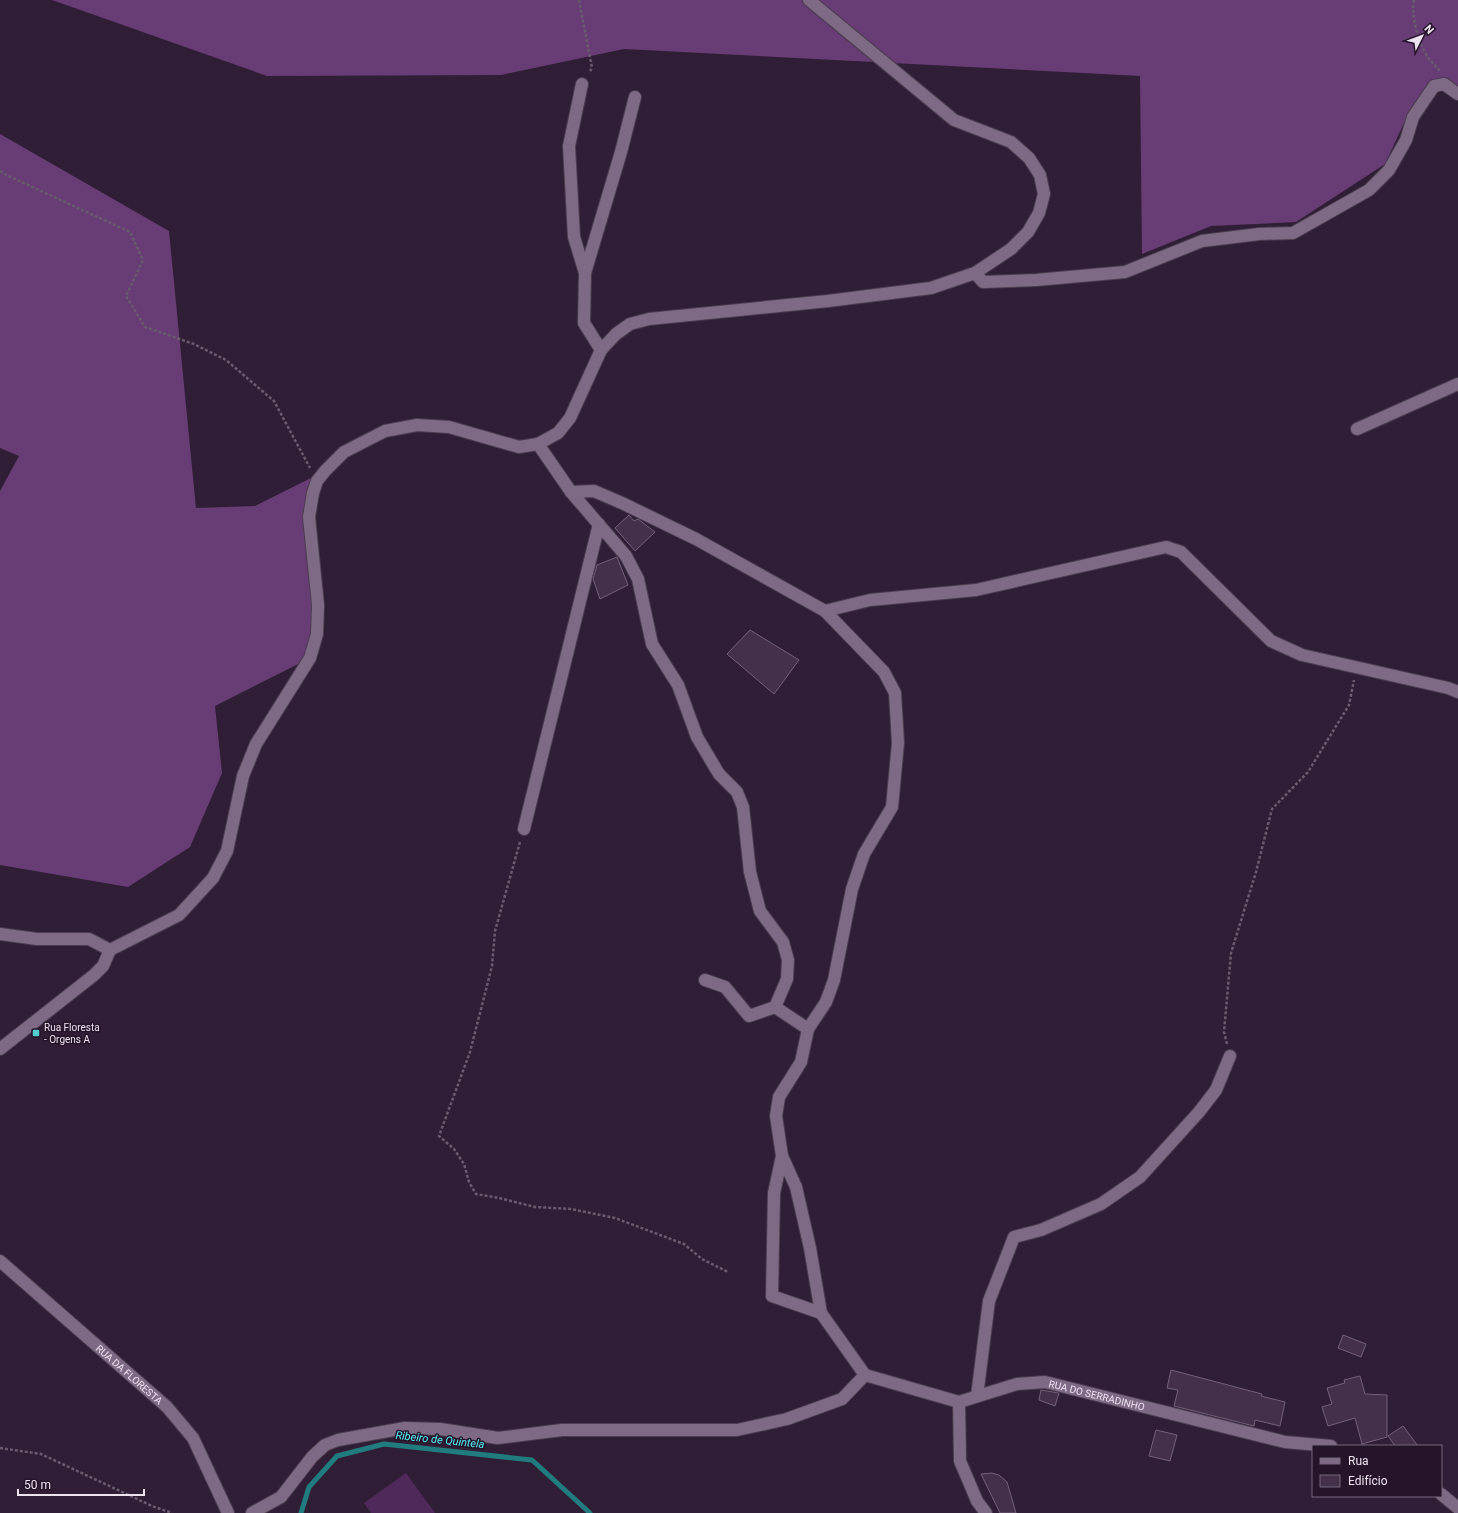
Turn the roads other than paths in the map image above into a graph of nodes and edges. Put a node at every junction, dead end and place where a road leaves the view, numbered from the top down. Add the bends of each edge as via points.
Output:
1 (809, 0) edge
2 (582, 84) road end
3 (1458, 94) edge
4 (635, 97) dead end
5 (585, 273) junction
6 (975, 273) junction
7 (601, 350) junction
8 (1458, 384) edge
9 (1357, 429) dead end
10 (538, 444) junction
11 (571, 492) junction
12 (599, 524) junction
13 (825, 611) junction
14 (1458, 692) edge
15 (524, 829) road end
16 (0, 934) edge
17 (110, 950) junction
18 (705, 980) dead end
19 (775, 1007) junction
20 (808, 1029) junction
21 (0, 1049) edge
22 (1230, 1056) road end
23 (782, 1156) junction
24 (0, 1261) edge
25 (821, 1313) junction
26 (866, 1375) junction
27 (977, 1396) junction
28 (959, 1402) junction
29 (1320, 1445) edge
30 (1442, 1495) edge
31 (1458, 1508) edge
32 (228, 1513) edge
33 (252, 1513) edge
34 (986, 1513) edge

1 - 6 street via 954,120 1011,142 1029,158 1040,175 1044,194 1039,213 1028,232 1010,249
2 - 5 street via 569,146 574,237
3 - 6 street via 1444,84 1434,86 1413,117 1406,140 1389,170 1369,190 1293,233 1202,241 1125,272 983,282
4 - 5 street
5 - 7 street via 584,323
6 - 7 street via 931,288 828,302 649,319 630,324
7 - 10 street via 570,418 558,433
8 - 9 street
10 - 11 street
10 - 17 street via 519,447 449,427 417,425 385,431 344,452 317,480 309,517 318,605 317,634 310,658 256,744 243,776 227,851 213,878 179,915
11 - 12 street
11 - 13 street via 594,491 624,504 696,538
12 - 15 street
12 - 19 street via 626,556 638,579 652,644 678,685 697,737 719,774 737,792 743,806 750,872 760,911 783,942 788,960 787,979
13 - 14 street via 870,600 976,590 1166,547 1182,552 1271,641 1302,655
13 - 20 street via 884,672 895,693 898,743 892,807 864,854 852,889 834,980 826,1002
16 - 17 street via 37,939 89,939
17 - 21 street via 103,966 94,975
18 - 19 street via 725,987 748,1016
19 - 20 street
20 - 23 street via 801,1062 779,1097 776,1116
22 - 27 street via 1216,1090 1140,1177 1100,1204 1041,1230 1014,1237 990,1301
23 - 25 street via 796,1187
23 - 25 street via 774,1193 772,1296
24 - 32 street, RUA DA FLORESTA via 167,1407 193,1438
25 - 26 street
26 - 28 street
26 - 33 street via 842,1399 787,1419 737,1430 562,1430 498,1438 440,1429 405,1428 338,1440 325,1445 312,1457 281,1497
27 - 28 street, RUA DO SERRADINHO
27 - 29 street, RUA DO SERRADINHO via 1017,1384 1045,1382 1285,1442
28 - 34 street via 960,1461 977,1501
30 - 31 street

